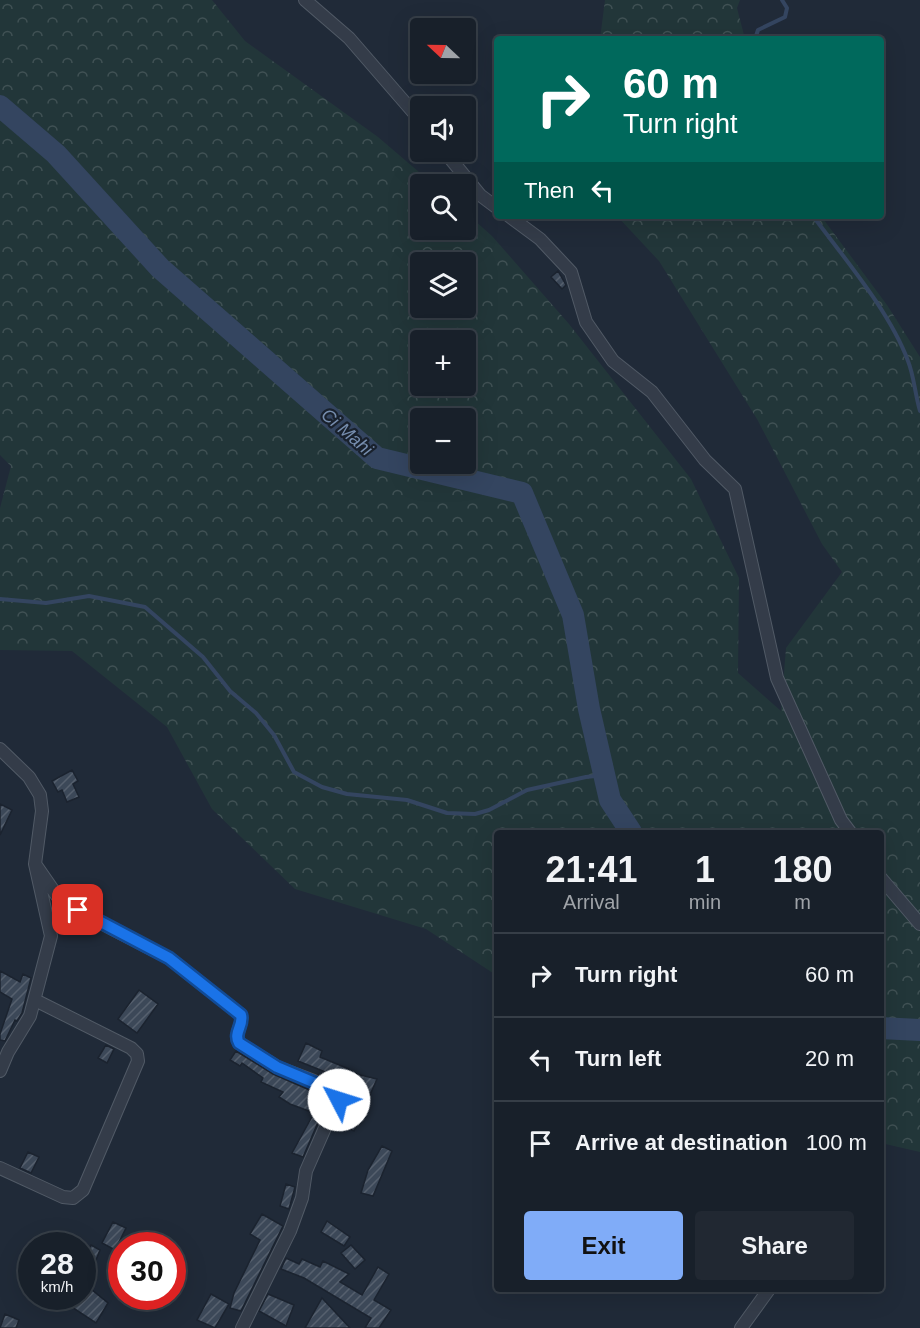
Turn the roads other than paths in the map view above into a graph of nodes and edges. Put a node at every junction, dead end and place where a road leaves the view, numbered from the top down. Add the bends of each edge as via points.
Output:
1 (305, 0) edge
2 (410, 108) edge
3 (453, 162) edge
4 (494, 206) edge
5 (513, 219) edge
6 (0, 749) edge
7 (848, 830) edge
8 (35, 864) junction
9 (884, 882) edge
10 (920, 924) edge
11 (35, 1000) junction
12 (0, 1071) edge
13 (0, 1168) edge
14 (767, 1292) edge
15 (242, 1328) edge
16 (741, 1328) edge

1 - 2 street via 349,38
3 - 4 street via 480,195
5 - 7 street via 540,239 571,272 586,322 613,361 652,392 705,460 735,489 777,678
6 - 8 street via 29,777 40,795 42,811
8 - 11 street via 51,936
8 - 15 street via 63,903 169,958 241,1015 239,1043 277,1067 314,1080 339,1096 306,1171 290,1230
9 - 10 street
11 - 12 street
11 - 13 street via 131,1048 138,1061 83,1190 76,1196 63,1197
14 - 16 street

